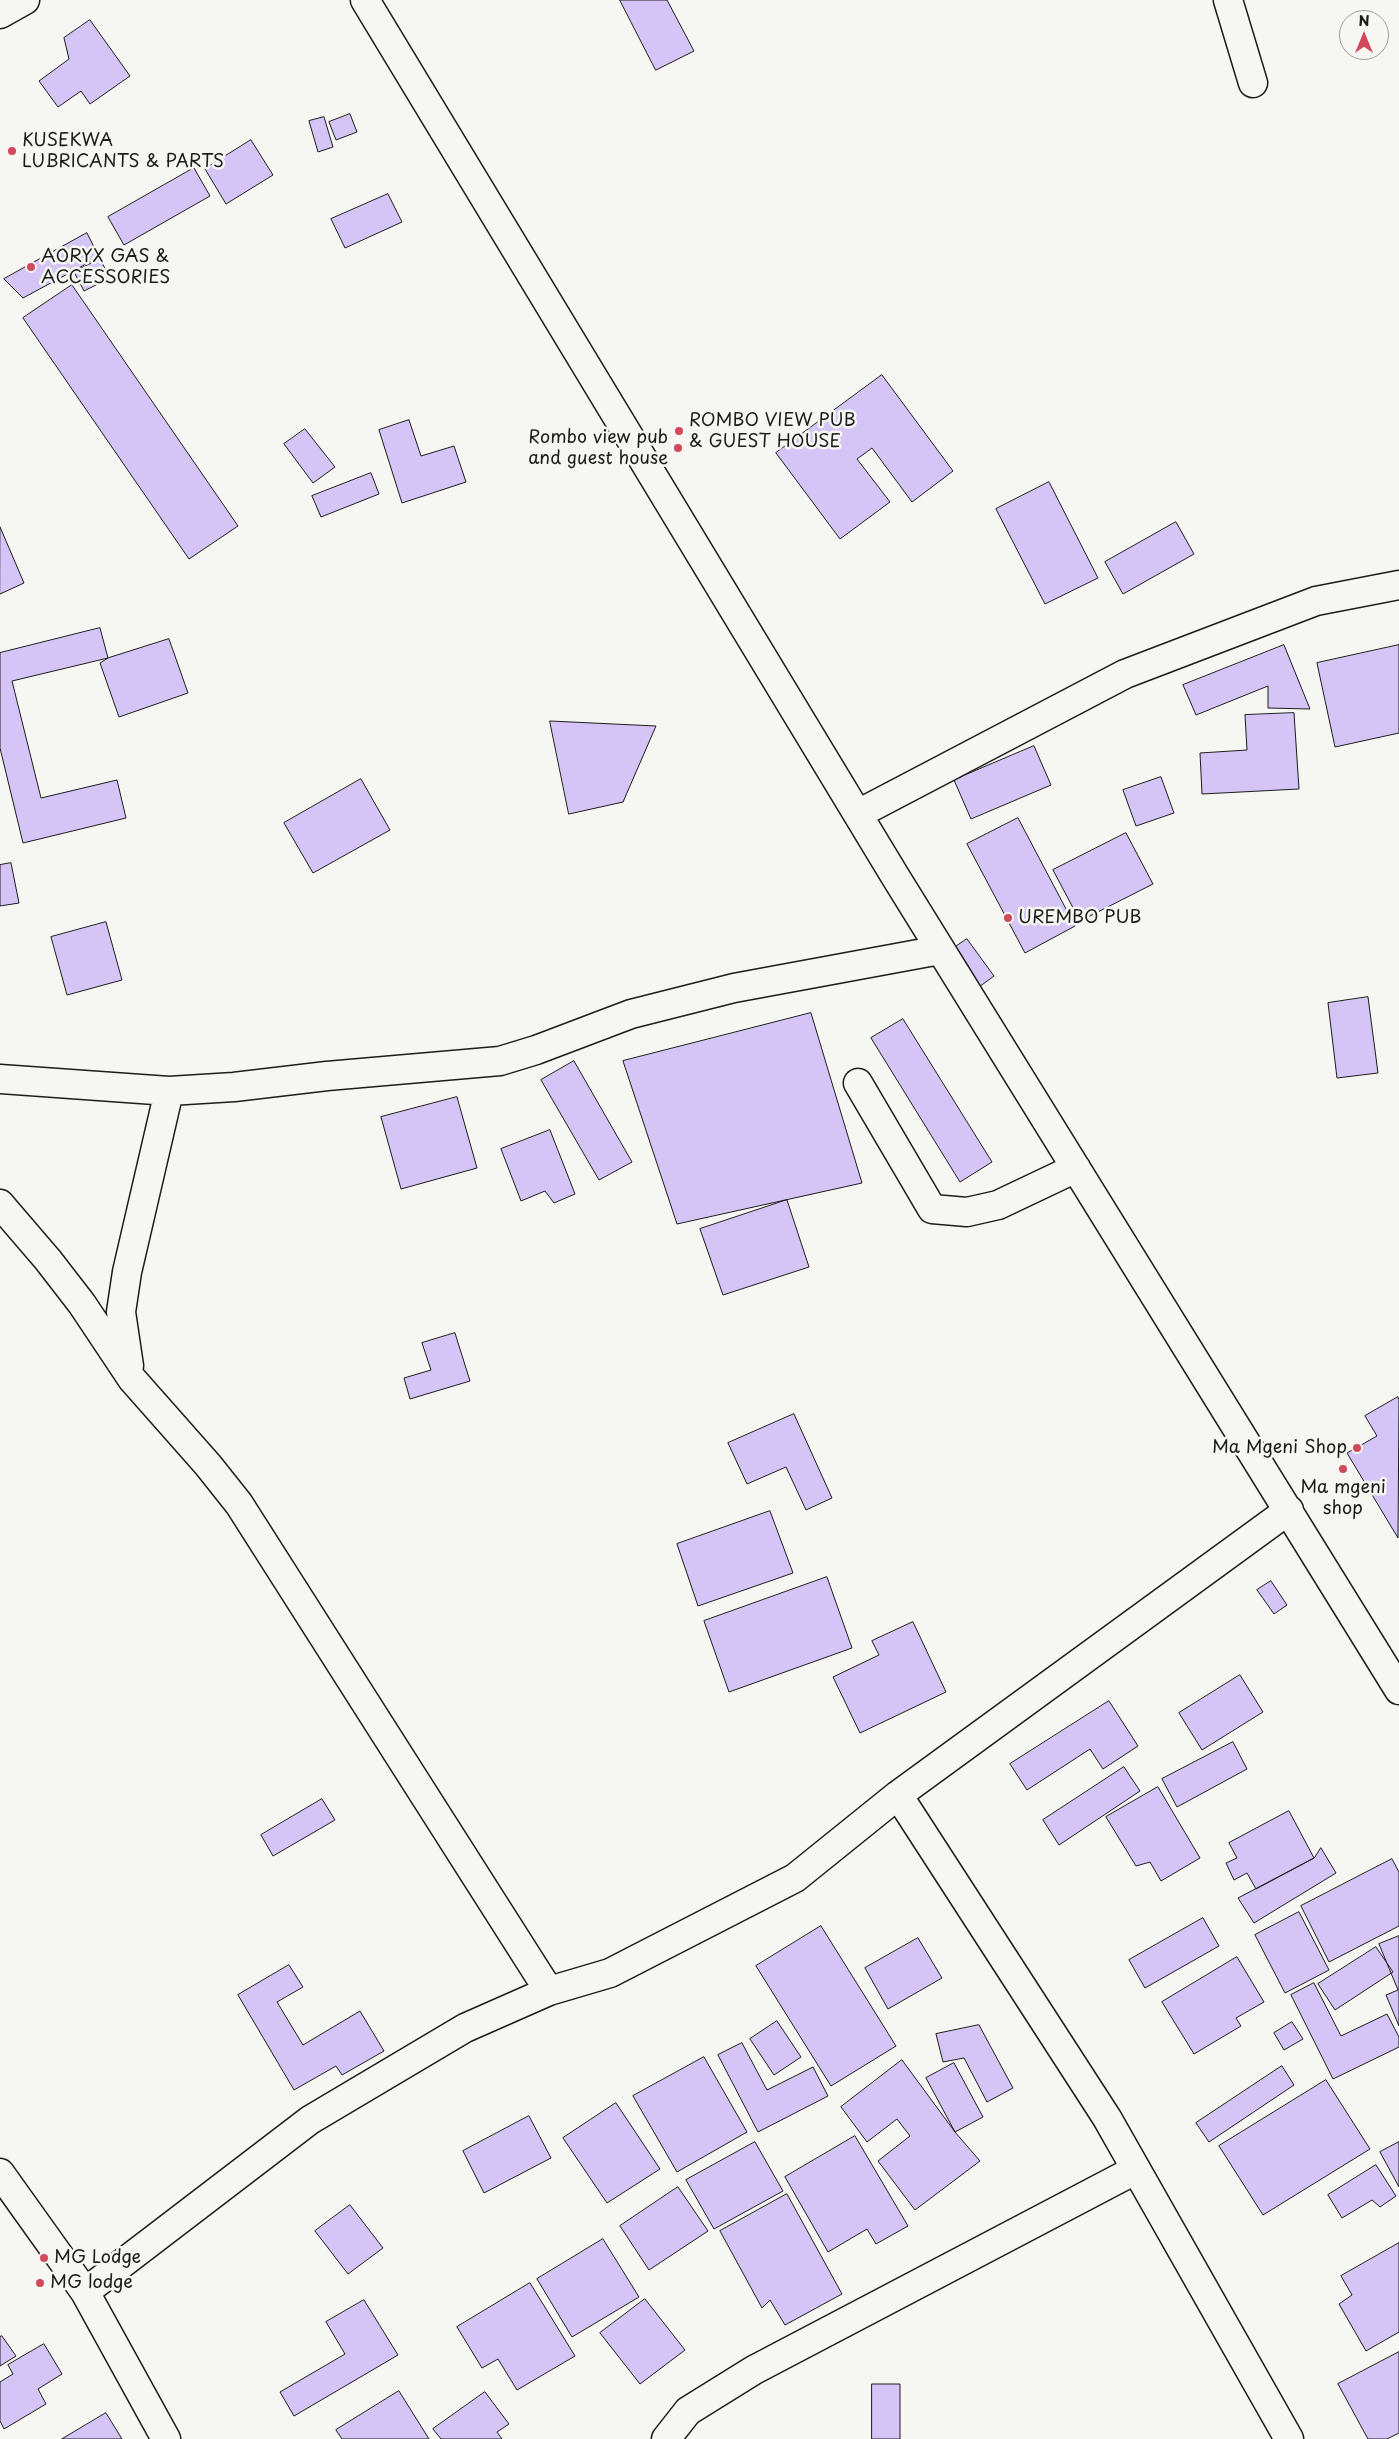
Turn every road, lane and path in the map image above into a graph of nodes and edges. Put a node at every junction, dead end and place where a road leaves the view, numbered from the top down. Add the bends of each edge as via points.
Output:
1 (25, 0) edge
2 (365, 0) edge
3 (1228, 0) edge
4 (0, 14) edge
5 (1253, 83) dead end
6 (1399, 584) edge
7 (858, 814) junction
8 (940, 950) junction
9 (0, 1079) edge
10 (858, 1083) dead end
11 (169, 1091) junction
12 (1076, 1168) junction
13 (0, 1204) edge
14 (132, 1379) junction
15 (1289, 1510) junction
16 (1399, 1690) edge
17 (898, 1795) junction
18 (549, 1991) junction
19 (1135, 2170) junction
20 (0, 2173) edge
21 (85, 2292) junction
22 (166, 2439) edge
23 (666, 2439) edge
24 (1289, 2439) edge

1 - 4 street
2 - 7 street
3 - 5 street
6 - 7 street via 1316,601 1125,674
7 - 8 street
8 - 11 street via 706,995 631,1014 500,1060
8 - 12 street
9 - 11 street
10 - 12 street via 932,1209 967,1212 998,1205
11 - 14 street via 127,1272 121,1312
12 - 15 street
13 - 14 street via 82,1304
14 - 18 street via 239,1504
15 - 16 street
15 - 17 street
17 - 18 street via 795,1878 610,1973
17 - 19 street via 1107,2118
18 - 21 street via 464,2028 310,2120
19 - 23 street via 754,2370 688,2411
19 - 24 street
20 - 21 street
21 - 22 street

